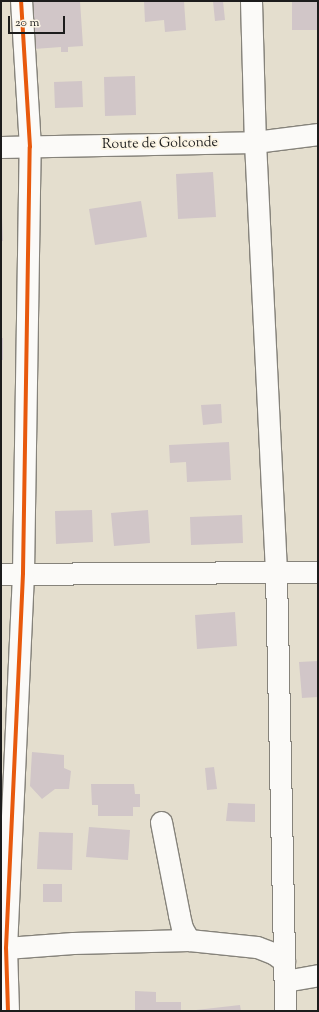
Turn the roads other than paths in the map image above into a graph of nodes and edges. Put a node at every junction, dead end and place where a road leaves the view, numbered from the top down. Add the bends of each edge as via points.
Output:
1 (21, 1) edge
2 (251, 1) edge
3 (318, 134) edge
4 (255, 142) junction
5 (30, 147) junction
6 (1, 148) edge
7 (318, 572) edge
8 (23, 573) junction
9 (276, 573) junction
10 (1, 574) edge
11 (161, 822) dead end
12 (189, 940) junction
13 (6, 948) junction
14 (284, 961) junction
15 (318, 975) edge
16 (285, 981) junction
17 (8, 1011) edge
18 (285, 1011) edge

1 - 5 street
2 - 4 street
3 - 4 street, Route de Golconde
4 - 5 street, Route de Golconde
4 - 9 street
5 - 6 street, Route de Golconde
5 - 8 street
7 - 9 street
8 - 9 street
8 - 10 street
8 - 13 street
9 - 14 street
11 - 12 street via 182,928
12 - 13 street via 72,943
12 - 14 street via 257,947
13 - 17 street
14 - 16 street
15 - 16 street
16 - 18 street

